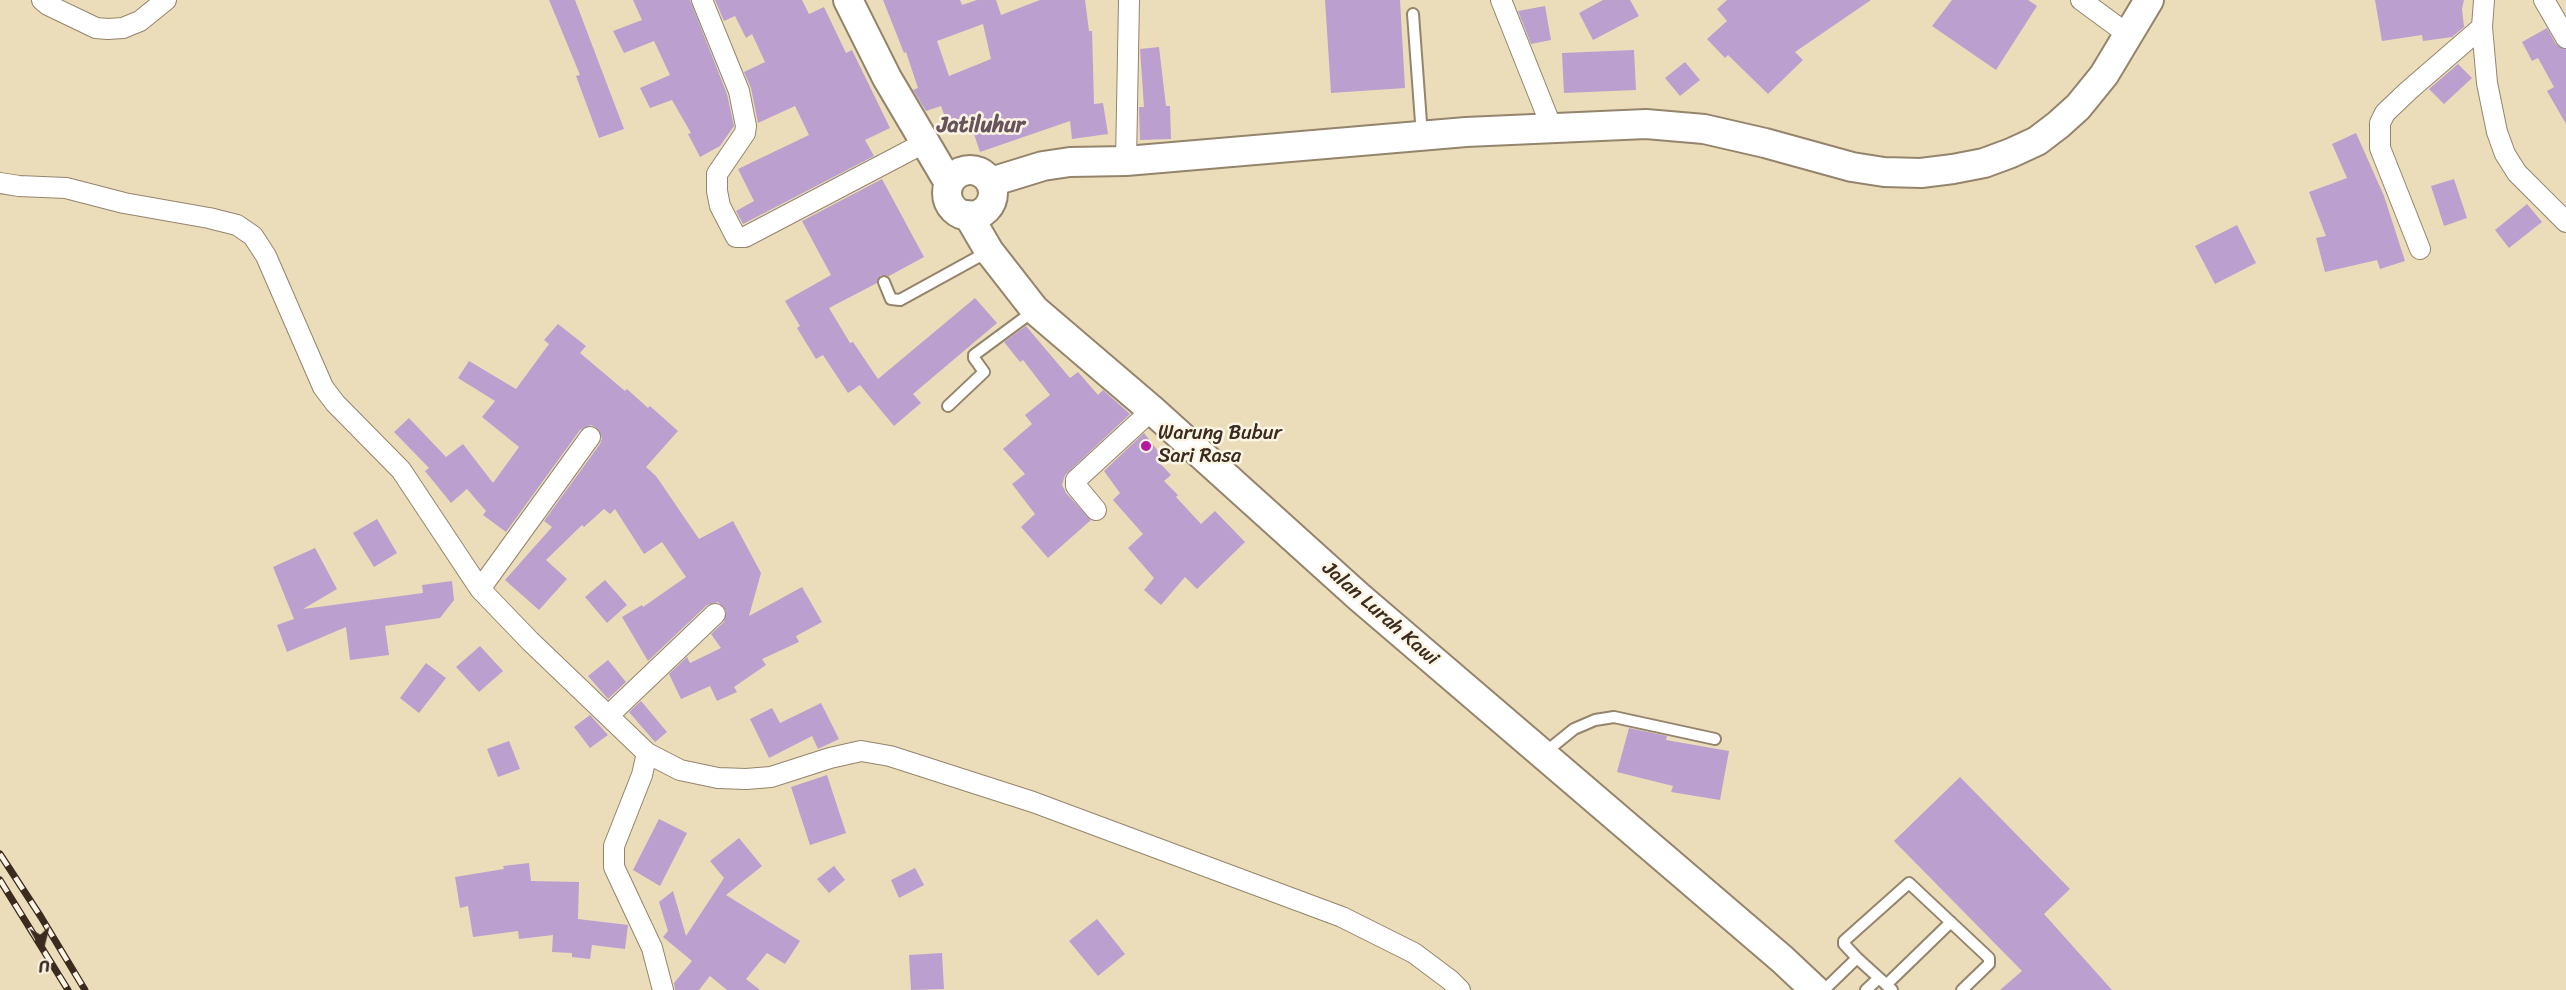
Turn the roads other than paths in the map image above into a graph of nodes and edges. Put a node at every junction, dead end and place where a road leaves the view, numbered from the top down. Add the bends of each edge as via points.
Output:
1 (42, 0) edge
2 (166, 0) edge
3 (702, 0) edge
4 (848, 0) edge
5 (1129, 0) edge
6 (2081, 0) edge
7 (2149, 0) edge
8 (2484, 0) edge
9 (2544, 0) edge
10 (1508, 6) edge
11 (1413, 14) dead end
12 (2482, 27) junction
13 (2130, 36) junction
14 (2566, 38) edge
15 (1552, 128) junction
16 (1422, 136) junction
17 (924, 143) junction
18 (1126, 161) junction
19 (991, 182) junction
20 (0, 183) edge
21 (949, 183) junction
22 (968, 215) junction
23 (2566, 222) edge
24 (2420, 249) dead end
25 (989, 251) junction
26 (884, 282) dead end
27 (1035, 310) junction
28 (948, 406) dead end
29 (1152, 410) junction
30 (590, 437) dead end
31 (1096, 510) dead end
32 (480, 589) junction
33 (715, 614) dead end
34 (609, 715) junction
35 (1714, 739) dead end
36 (647, 753) junction
37 (1543, 754) junction
38 (1951, 922) junction
39 (1857, 958) junction
40 (1886, 984) edge
41 (663, 990) edge
42 (1460, 990) edge
43 (1815, 990) edge
44 (1824, 990) edge
45 (1866, 990) edge
46 (1962, 990) edge

1 - 2 street via 96,28 108,29 140,21
3 - 17 street via 739,91 746,126 717,174 720,206 736,237 745,237
4 - 17 street
5 - 18 street
6 - 13 street
7 - 13 street
8 - 12 street
9 - 14 street
10 - 15 street
11 - 16 lane
12 - 23 street via 2487,83 2505,154 2517,173
12 - 24 street via 2408,91 2380,123 2380,148
13 - 15 street via 2092,91 2037,141 1984,163 1953,169 1884,172 1677,126
15 - 16 street
16 - 18 street
17 - 21 street
18 - 19 street via 1043,166
19 - 21 street via 982,173 969,170 957,174
19 - 22 street via 990,205 980,213
20 - 32 street via 66,188 237,225 253,236 267,256 322,387 400,470
21 - 22 street via 947,194 951,204
22 - 25 street, Jalan Lurah Kawi
25 - 26 lane via 900,300 891,299
25 - 27 street, Jalan Lurah Kawi
27 - 28 lane via 974,355 984,372
27 - 29 street, Jalan Lurah Kawi
29 - 31 street via 1079,476 1076,486
29 - 37 street, Jalan Lurah Kawi via 1358,596
30 - 32 street
32 - 34 street
33 - 34 street
34 - 36 street
35 - 37 lane via 1614,717 1574,729
36 - 41 street via 613,856 620,884 652,948
36 - 42 street via 680,770 746,779 771,777 861,751 890,756 1033,802 1342,917 1414,953
37 - 43 street, Jalan Lurah Kawi
38 - 39 lane via 1912,884 1906,884 1844,941
38 - 40 lane
38 - 46 lane via 1991,961
39 - 40 lane
39 - 44 lane
40 - 45 lane

